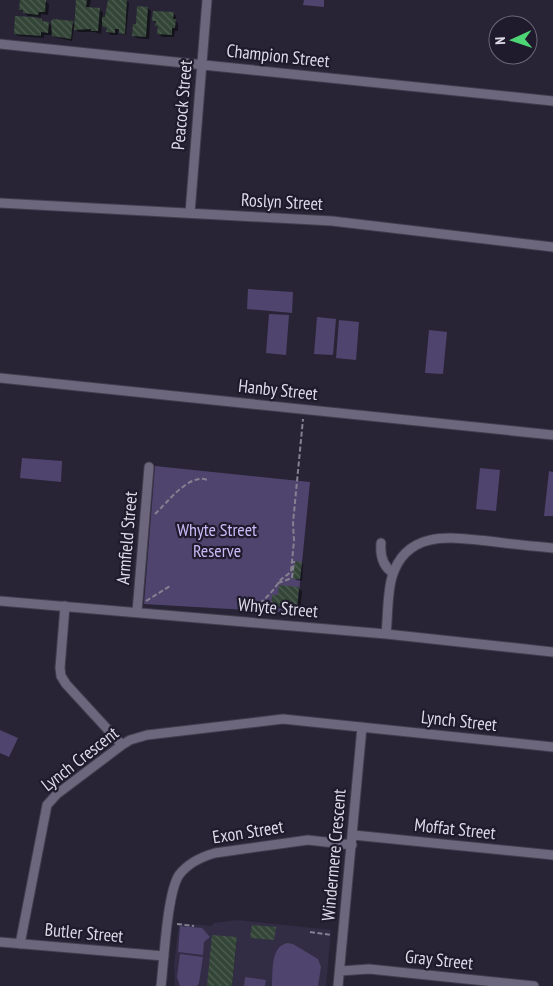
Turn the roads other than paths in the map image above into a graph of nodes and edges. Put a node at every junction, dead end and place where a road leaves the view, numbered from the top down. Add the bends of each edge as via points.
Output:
1 (208, 0) edge
2 (0, 44) edge
3 (202, 65) junction
4 (553, 101) edge
5 (2, 202) edge
6 (190, 213) junction
7 (553, 247) edge
8 (0, 378) edge
9 (553, 435) edge
10 (149, 467) dead end
11 (381, 543) dead end
12 (553, 548) edge
13 (393, 573) junction
14 (0, 601) edge
15 (65, 606) junction
16 (137, 612) junction
17 (386, 634) junction
18 (553, 652) edge
19 (362, 727) junction
20 (122, 745) junction
21 (553, 746) edge
22 (353, 835) junction
23 (352, 845) junction
24 (553, 855) edge
25 (0, 942) edge
26 (20, 944) junction
27 (164, 956) junction
28 (340, 971) junction
29 (161, 986) edge
30 (338, 986) edge
31 (534, 986) edge

1 - 3 street, Peacock Street
2 - 3 street, Champion Street
3 - 4 street, Champion Street
3 - 6 street, Peacock Street
5 - 6 street, Roslyn Street
6 - 7 street, Roslyn Street via 332,221
8 - 9 street, Hanby Street
10 - 16 street, Armfield Street
11 - 13 street via 381,559
12 - 13 street via 439,538 414,546
13 - 17 street
14 - 15 street, Whyte Street
15 - 16 street, Whyte Street
15 - 20 street via 61,676
16 - 17 street, Whyte Street
17 - 18 street, Whyte Street
19 - 20 street, Lynch Crescent via 283,719 147,735
19 - 21 street, Lynch Street
19 - 22 street, Windermere Crescent
20 - 26 street, Lynch Crescent via 47,805
22 - 23 street, Windermere Crescent
22 - 24 street, Moffat Street
23 - 27 street, Exon Street via 303,841 215,853 197,859 183,870 175,883
23 - 28 street, Windermere Crescent
25 - 26 street, Butler Street
26 - 27 street, Butler Street
27 - 29 street, Exon Street
28 - 30 street, Windermere Crescent
28 - 31 street, Gray Street via 369,969

